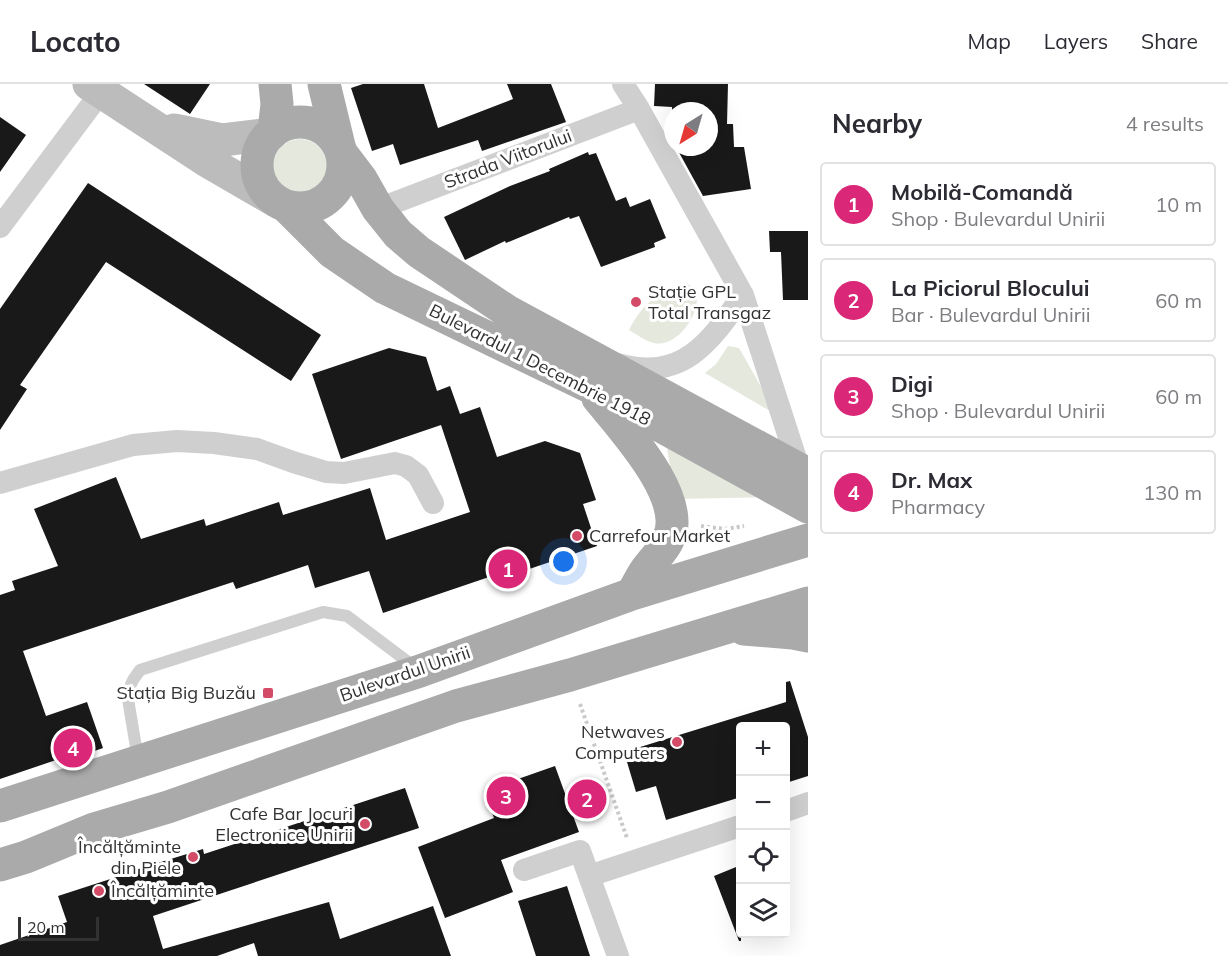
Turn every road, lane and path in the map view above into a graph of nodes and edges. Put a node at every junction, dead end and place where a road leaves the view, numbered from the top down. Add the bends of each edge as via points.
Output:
1 (275, 84) edge
2 (324, 84) edge
3 (623, 84) edge
4 (95, 88) edge
5 (639, 110) junction
6 (146, 122) junction
7 (272, 133) junction
8 (340, 150) junction
9 (281, 203) junction
10 (378, 209) junction
11 (0, 227) edge
12 (743, 295) junction
13 (590, 372) junction
14 (804, 471) edge
15 (0, 483) edge
16 (433, 503) dead end
17 (808, 507) edge
18 (673, 523) junction
19 (747, 526) dead end
20 (808, 540) edge
21 (632, 594) junction
22 (808, 603) edge
23 (722, 628) junction
24 (808, 636) edge
25 (420, 671) junction
26 (570, 675) junction
27 (138, 761) junction
28 (808, 803) edge
29 (0, 806) edge
30 (790, 810) edge
31 (736, 828) edge
32 (636, 861) junction
33 (0, 865) edge
34 (524, 870) dead end
35 (589, 876) junction
36 (618, 956) edge

1 - 7 main road via 277,104
2 - 8 main road
3 - 5 street
4 - 6 main road, Bulevardul 1 Decembrie 1918
4 - 11 street
5 - 10 street, Strada Viitorului
5 - 12 street
6 - 7 main road, Bulevardul 1 Decembrie 1918 via 222,140
6 - 9 main road, Bulevardul 1 Decembrie 1918
7 - 8 main road via 294,123 315,125 333,137
7 - 9 main road via 259,152 258,174 261,184
8 - 9 main road via 341,181 324,201 299,208
8 - 10 main road, Bulevardul 1 Decembrie 1918
9 - 13 main road, Bulevardul 1 Decembrie 1918 via 332,252 385,288
10 - 13 main road, Bulevardul 1 Decembrie 1918 via 419,252 507,310
12 - 13 street via 719,329 686,360 663,368
12 - 14 street
13 - 14 main road, Bulevardul 1 Decembrie 1918
13 - 17 main road, Bulevardul 1 Decembrie 1918
13 - 18 main road via 658,478 669,501
15 - 16 street via 133,445 205,442 257,449 326,472 344,473 395,463 418,476
18 - 19 path via 725,529
18 - 21 main road via 668,540
20 - 21 main road, Bulevardul Unirii
21 - 25 main road, Bulevardul Unirii
22 - 23 main road
23 - 24 main road
23 - 26 main road
25 - 27 main road, Bulevardul Unirii
25 - 27 lane via 347,616 323,612 140,670 127,693
26 - 32 path
26 - 33 main road via 456,706 94,829
27 - 29 main road, Bulevardul Unirii
28 - 30 street
31 - 32 street
32 - 35 street
34 - 35 street via 580,851
35 - 36 street

